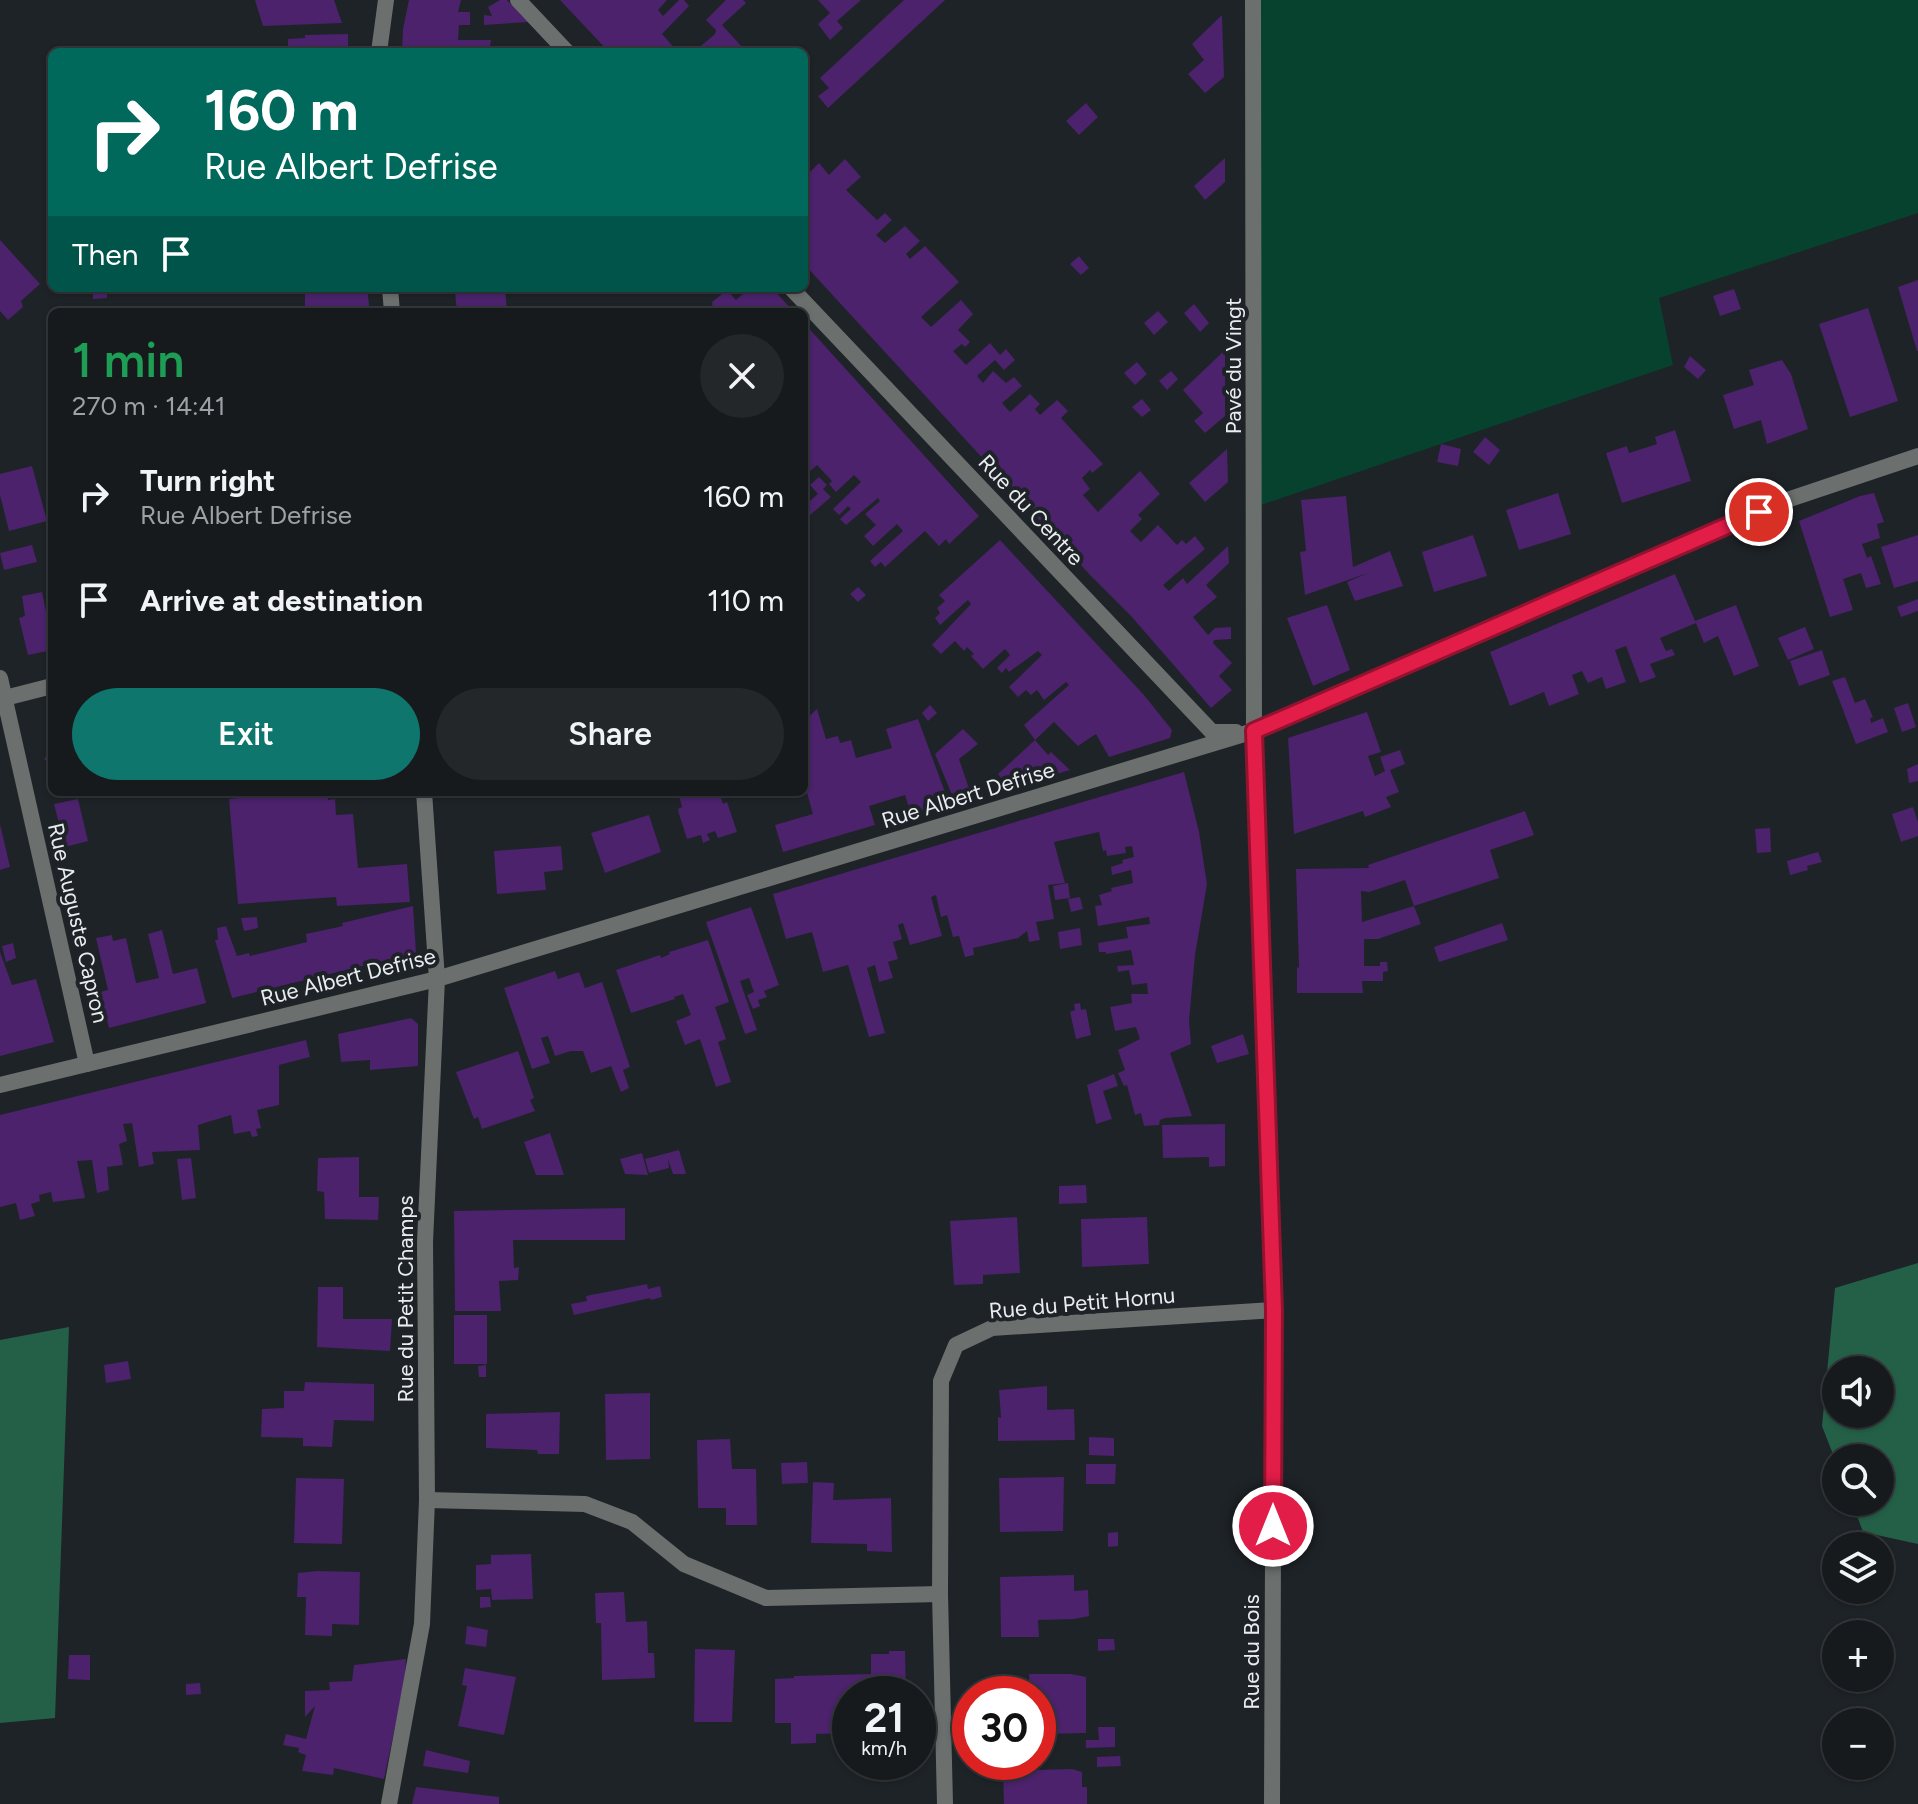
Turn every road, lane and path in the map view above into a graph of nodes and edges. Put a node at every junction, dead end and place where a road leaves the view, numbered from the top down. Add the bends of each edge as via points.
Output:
1 (386, 0) edge
2 (518, 0) edge
3 (1253, 0) edge
4 (380, 48) edge
5 (563, 48) edge
6 (795, 292) edge
7 (1918, 456) edge
8 (0, 678) edge
9 (48, 687) edge
10 (5, 698) junction
11 (1254, 731) junction
12 (424, 796) edge
13 (437, 979) junction
14 (87, 1064) junction
15 (0, 1085) edge
16 (1274, 1310) junction
17 (427, 1500) junction
18 (940, 1594) junction
19 (389, 1804) edge
20 (945, 1804) edge
21 (1272, 1804) edge

1 - 4 street
2 - 5 street
3 - 11 street, Pavé du Vingt
6 - 11 street, Rue du Centre via 1212,732
7 - 11 street, Rue Albert Defrise via 1787,500
8 - 10 street, Rue Auguste Capron
9 - 10 street
10 - 14 street, Rue Auguste Capron
11 - 13 street, Rue Albert Defrise
11 - 16 street, Rue du Bois
12 - 13 street, Rue du Petit Champs
13 - 14 street, Rue Albert Defrise
13 - 17 street, Rue du Petit Champs via 425,1242
14 - 15 street, Rue Albert Defrise
16 - 18 street, Rue du Petit Hornu via 992,1328 956,1345 941,1381
16 - 21 street, Rue du Bois
17 - 18 street via 585,1504 632,1522 684,1564 766,1598
17 - 19 street, Rue du Petit Champs via 422,1624
18 - 20 street, Rue du Petit Hornu

